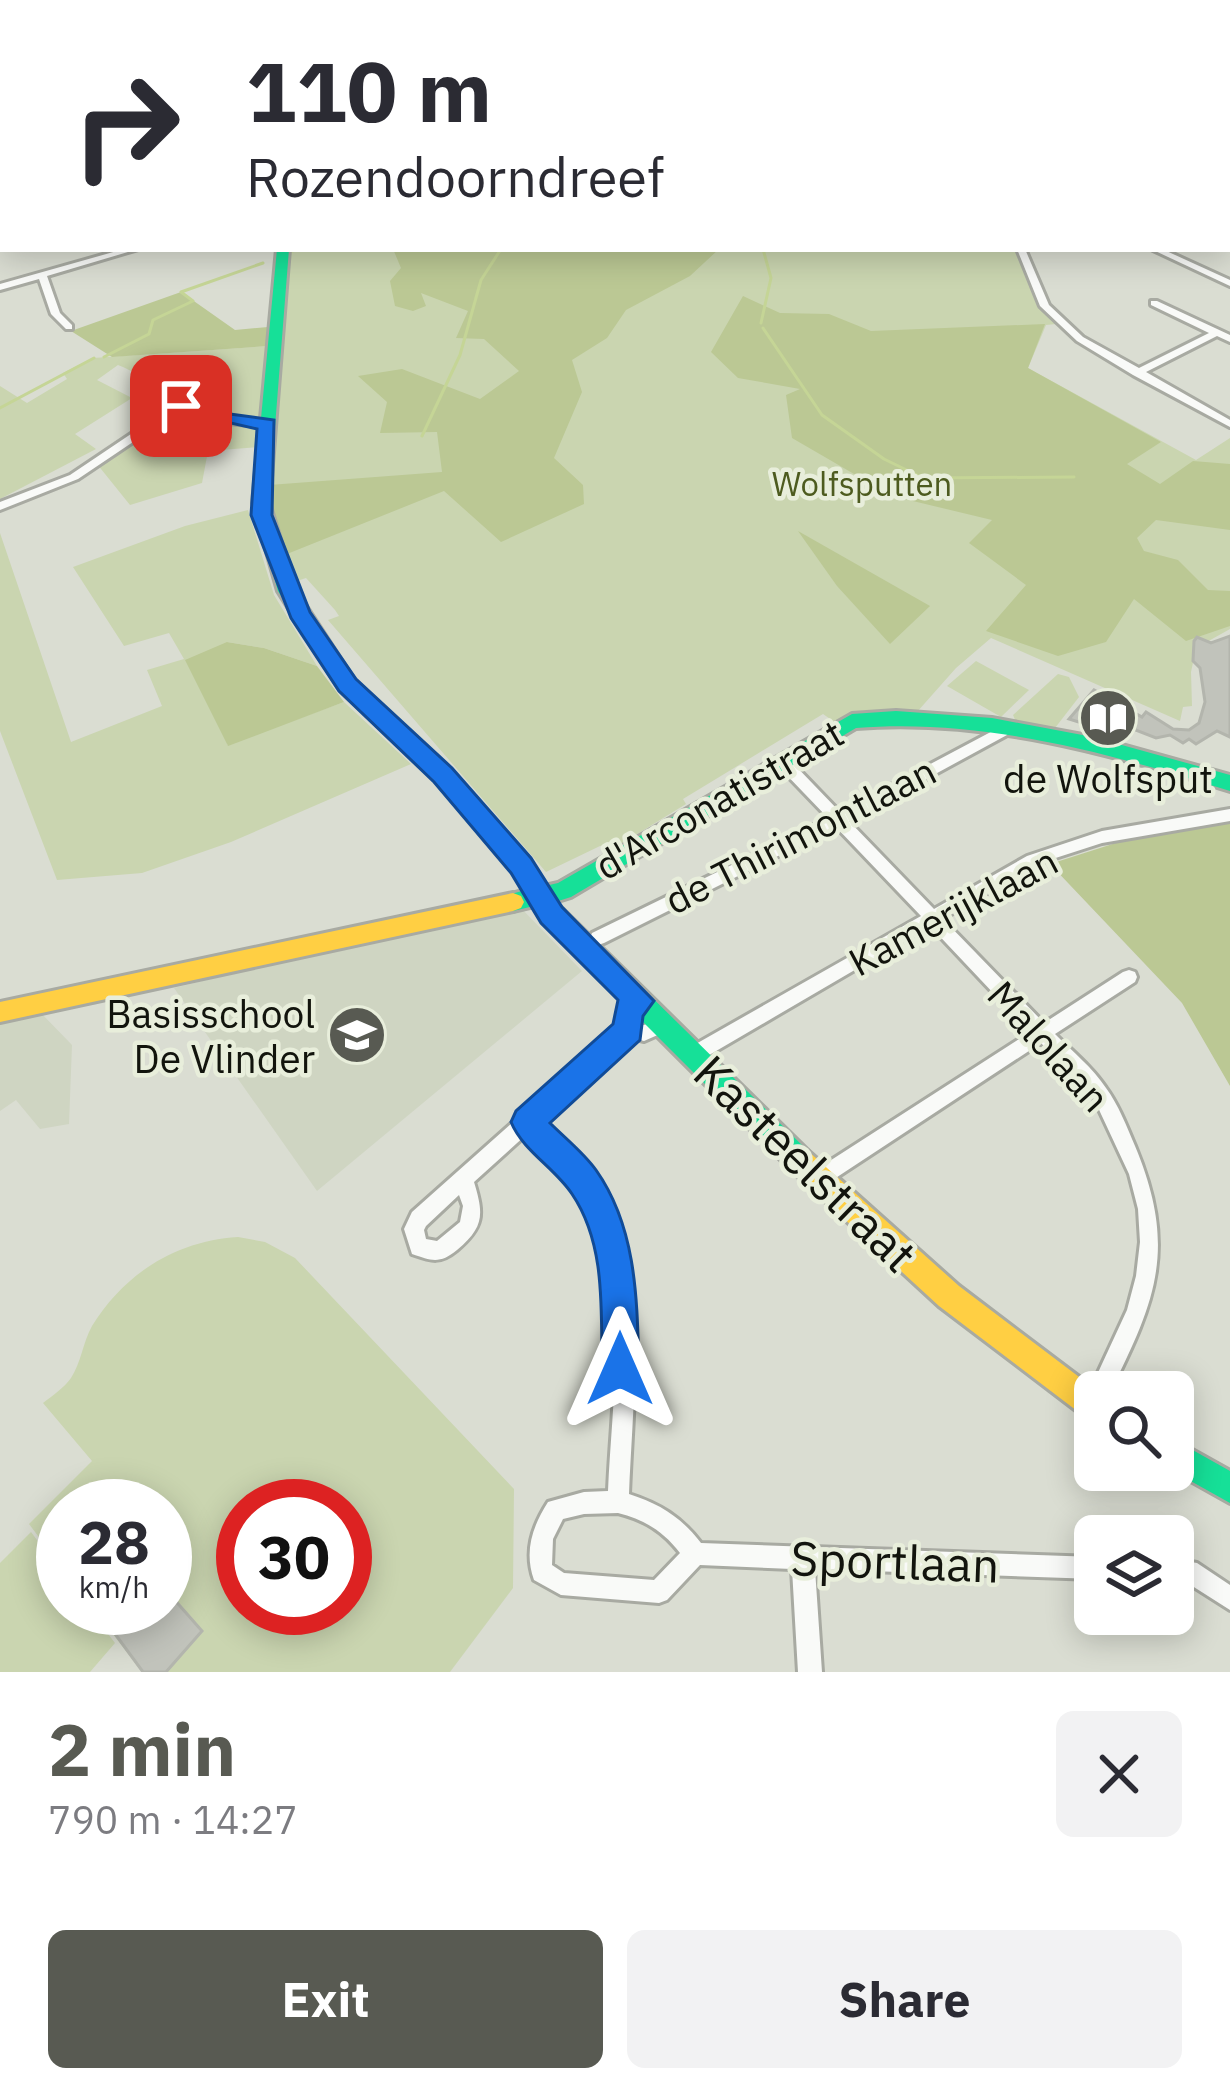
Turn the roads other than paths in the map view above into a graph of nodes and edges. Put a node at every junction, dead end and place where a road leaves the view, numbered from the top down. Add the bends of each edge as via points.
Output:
1 (123, 252) edge
2 (284, 252) edge
3 (1022, 252) edge
4 (1162, 252) edge
5 (41, 275) junction
6 (1230, 283) edge
7 (0, 287) edge
8 (1154, 303) dead end
9 (69, 327) dead end
10 (1216, 333) junction
11 (1230, 339) edge
12 (1137, 373) junction
13 (267, 424) junction
14 (1230, 424) edge
15 (0, 506) edge
16 (1002, 731) junction
17 (783, 762) junction
18 (1230, 783) edge
19 (1230, 814) edge
20 (837, 818) junction
21 (542, 894) junction
22 (932, 919) junction
23 (598, 938) dead end
24 (1129, 977) dead end
25 (638, 1001) junction
26 (0, 1012) edge
27 (663, 1024) junction
28 (629, 1030) junction
29 (1042, 1034) junction
30 (693, 1055) junction
31 (527, 1122) junction
32 (464, 1179) dead end
33 (818, 1179) junction
34 (1111, 1371) edge
35 (1074, 1387) edge
36 (1194, 1467) edge
37 (1230, 1488) edge
38 (617, 1502) junction
39 (694, 1554) junction
40 (803, 1558) junction
41 (1074, 1567) edge
42 (1194, 1574) edge
43 (1230, 1599) edge
44 (810, 1672) edge

1 - 5 street
2 - 13 street, Kasteelstraat
3 - 12 street via 1045,306 1100,354
4 - 6 street
5 - 7 street
5 - 9 street
8 - 10 street
10 - 11 street
10 - 12 street
12 - 14 street
13 - 15 street via 181,406 74,477
13 - 21 street, Kasteelstraat via 262,515 299,613 347,685 443,775
16 - 17 street, d'Arconatistraat via 870,715
16 - 18 street, d'Arconatistraat
16 - 20 street, de Thirimontlaan
17 - 20 street, Malolaan
17 - 21 street, d'Arconatistraat via 563,891
19 - 22 street, Kamerijklaan via 1102,837 1032,860
20 - 22 street, Malolaan
20 - 23 street, de Thirimontlaan
21 - 25 street, Kasteelstraat via 551,915
21 - 26 street, d'Arconatistraat
22 - 29 street, Malolaan
22 - 30 street, Kamerijklaan
24 - 29 street
25 - 27 street, Kasteelstraat
25 - 28 street via 628,1011
27 - 28 street
27 - 30 street, Kasteelstraat
28 - 31 street
29 - 33 street
29 - 34 street, Malolaan via 1100,1094 1149,1199 1150,1256 1132,1331
30 - 33 street, Kasteelstraat
31 - 32 street
31 - 38 street via 583,1180 606,1223 621,1324
33 - 35 street, Kasteelstraat via 968,1314
36 - 37 street
38 - 39 street via 655,1511
38 - 39 street via 556,1510 541,1539 542,1572 561,1584 659,1592
39 - 40 street, Sportlaan
40 - 41 street, Sportlaan
40 - 44 street
42 - 43 street

